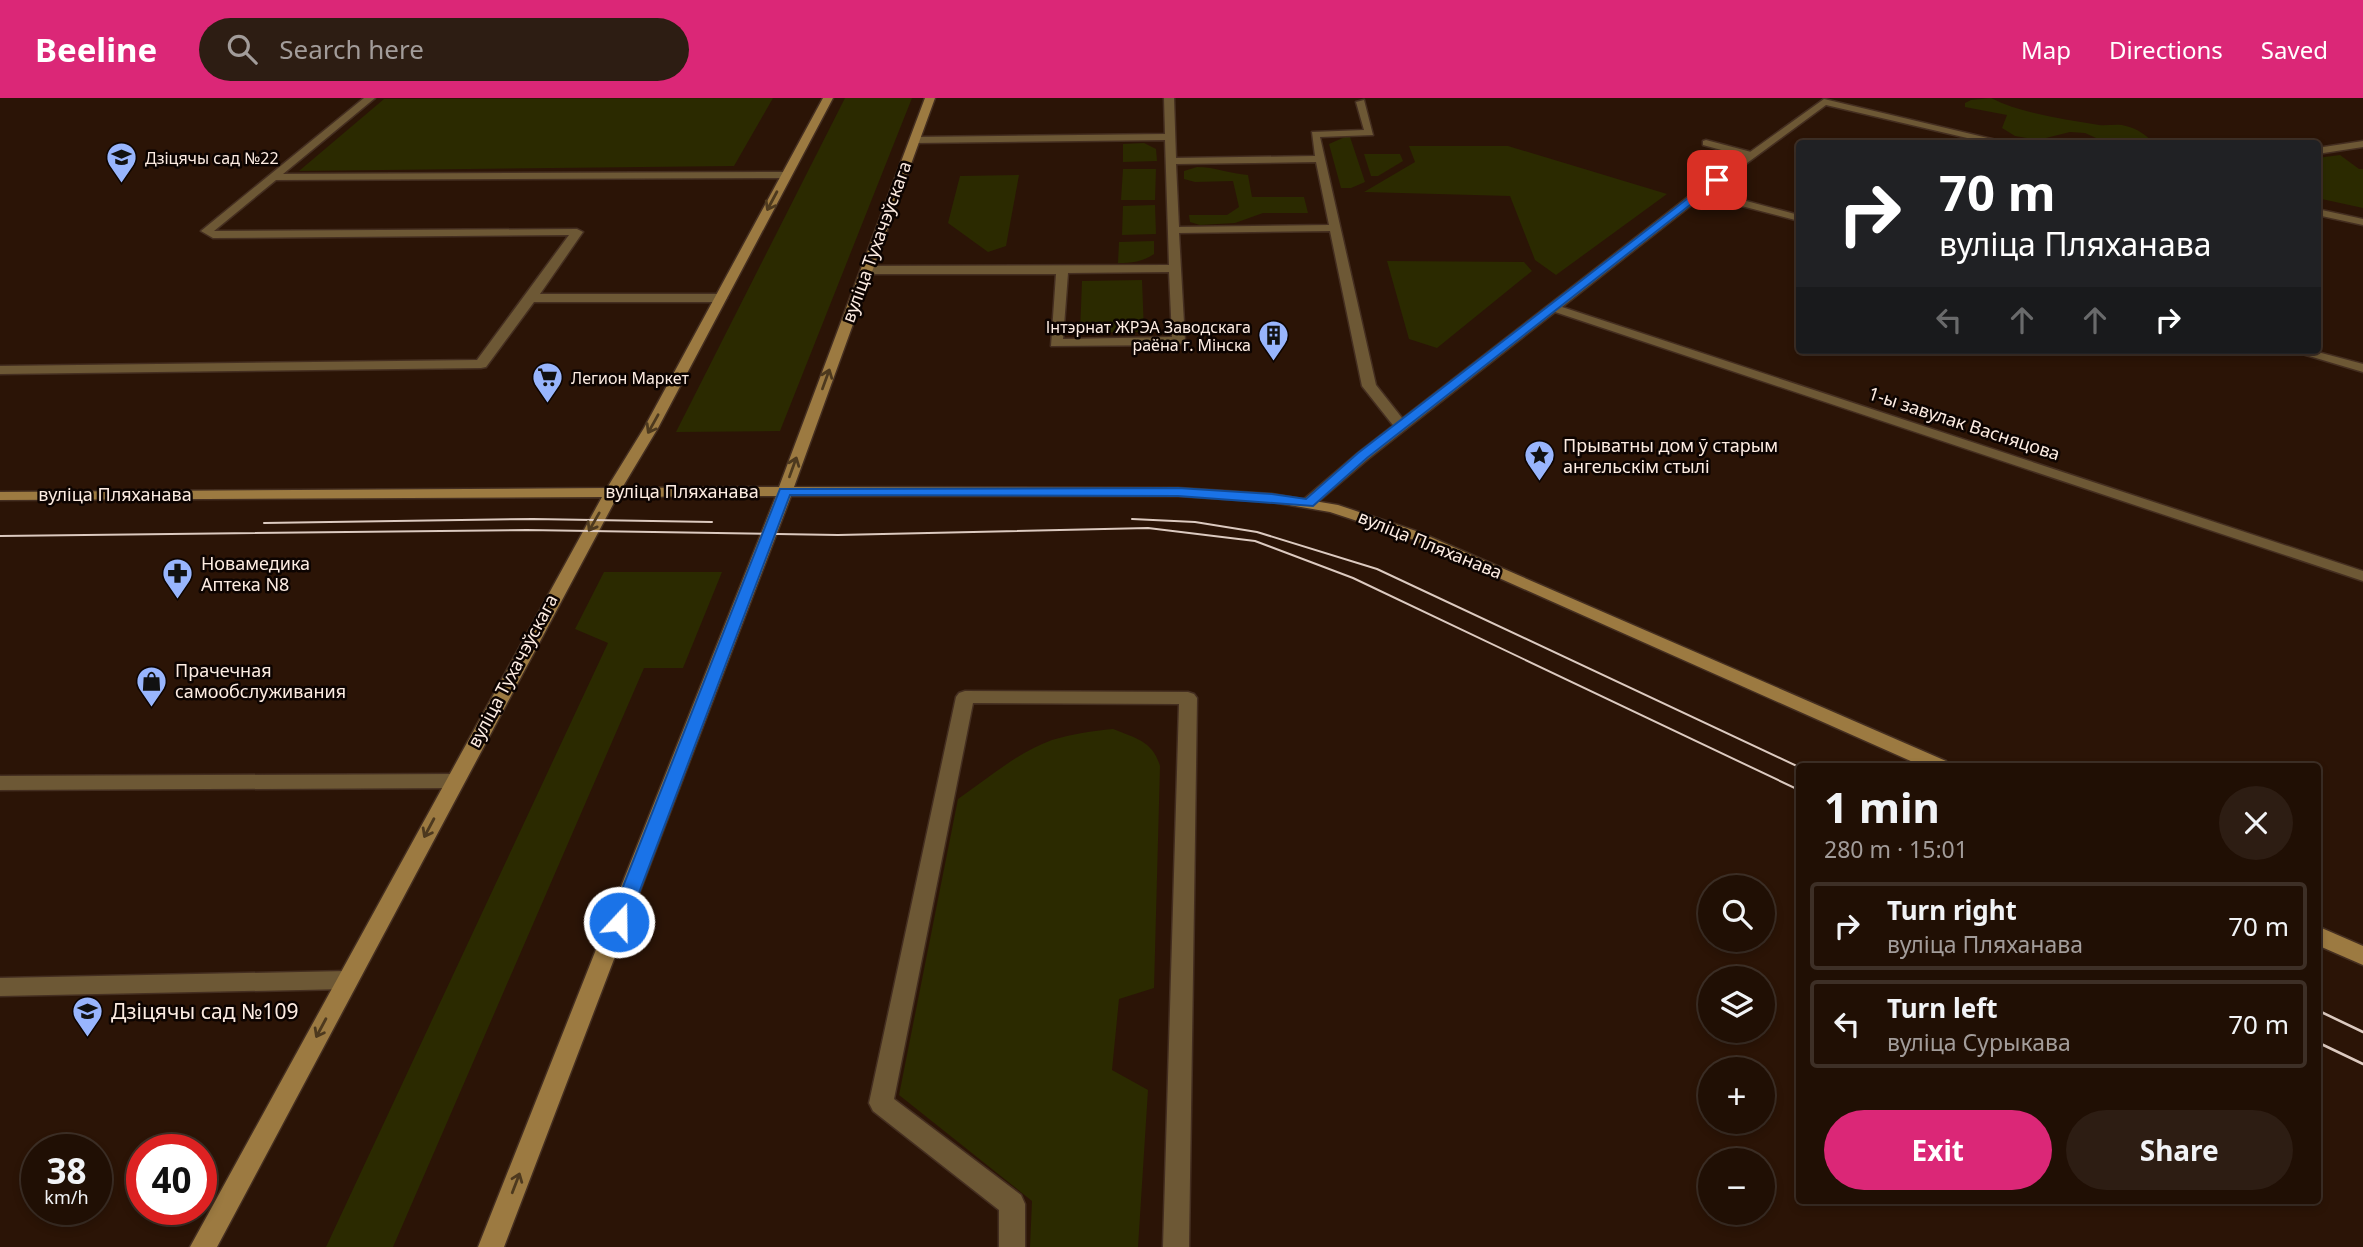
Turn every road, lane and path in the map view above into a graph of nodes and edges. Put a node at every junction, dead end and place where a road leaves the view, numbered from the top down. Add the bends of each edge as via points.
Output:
1 (370, 98) edge
2 (828, 98) edge
3 (930, 98) edge
4 (1169, 98) edge
5 (1824, 100) edge
6 (1361, 102) dead end
7 (1170, 137) junction
8 (915, 140) junction
9 (1991, 140) edge
10 (1706, 143) dead end
11 (2363, 144) edge
12 (2321, 150) edge
13 (1751, 155) junction
14 (1321, 159) junction
15 (1171, 161) junction
16 (786, 175) junction
17 (272, 177) junction
18 (1701, 192) junction
19 (2321, 213) edge
20 (1796, 218) edge
21 (2363, 222) edge
22 (1336, 228) junction
23 (1174, 230) junction
24 (1175, 268) junction
25 (867, 270) junction
26 (1062, 270) junction
27 (531, 298) junction
28 (721, 298) junction
29 (1554, 308) junction
30 (2310, 354) edge
31 (2363, 368) edge
32 (0, 370) edge
33 (1401, 426) junction
34 (784, 491) junction
35 (612, 493) junction
36 (0, 496) edge
37 (1308, 503) junction
38 (2363, 576) edge
39 (1932, 763) edge
40 (454, 781) junction
41 (0, 783) edge
42 (2321, 937) edge
43 (2363, 956) edge
44 (347, 980) junction
45 (0, 987) edge
46 (203, 1247) edge
47 (491, 1247) edge
48 (1012, 1247) edge
49 (1176, 1247) edge

1 - 17 street
2 - 16 main road, вуліца Тухачэўскага
3 - 8 main road, вуліца Тухачэўскага
4 - 7 street
5 - 9 street
5 - 13 street
6 - 14 street via 1370,133 1315,134
7 - 8 street
7 - 15 street
8 - 25 main road, вуліца Тухачэўскага
10 - 13 street
11 - 12 street
13 - 18 street
14 - 15 street
14 - 22 street
15 - 23 street
16 - 17 street
16 -> 28 main road, вуліца Тухачэўскага
17 - 27 street via 207,231 213,235 577,232
18 - 20 street
18 - 29 street
19 - 21 street
22 - 23 street
22 - 33 street via 1368,386
23 - 24 street
24 - 26 street
24 - 26 street via 1179,341 1056,343
25 - 26 street
34 -> 25 main road, вуліца Тухачэўскага
27 - 28 street
27 - 32 street via 481,364
28 -> 35 main road, вуліца Тухачэўскага
29 - 33 street
29 - 38 street, 1-ы завулак Васняцова
30 - 31 street
33 - 37 street
34 - 35 main road, вуліца Пляханава
34 - 37 main road, вуліца Пляханава via 1178,492
47 -> 34 main road, вуліца Тухачэўскага
35 - 36 main road, вуліца Пляханава
35 -> 40 main road, вуліца Тухачэўскага
37 - 39 main road, вуліца Пляханава via 1414,535
40 - 41 street
40 -> 44 main road, вуліца Тухачэўскага
42 - 43 main road
44 - 45 street
44 -> 46 main road, вуліца Тухачэўскага
48 - 49 street via 1012,1204 881,1103 965,697 1188,698

